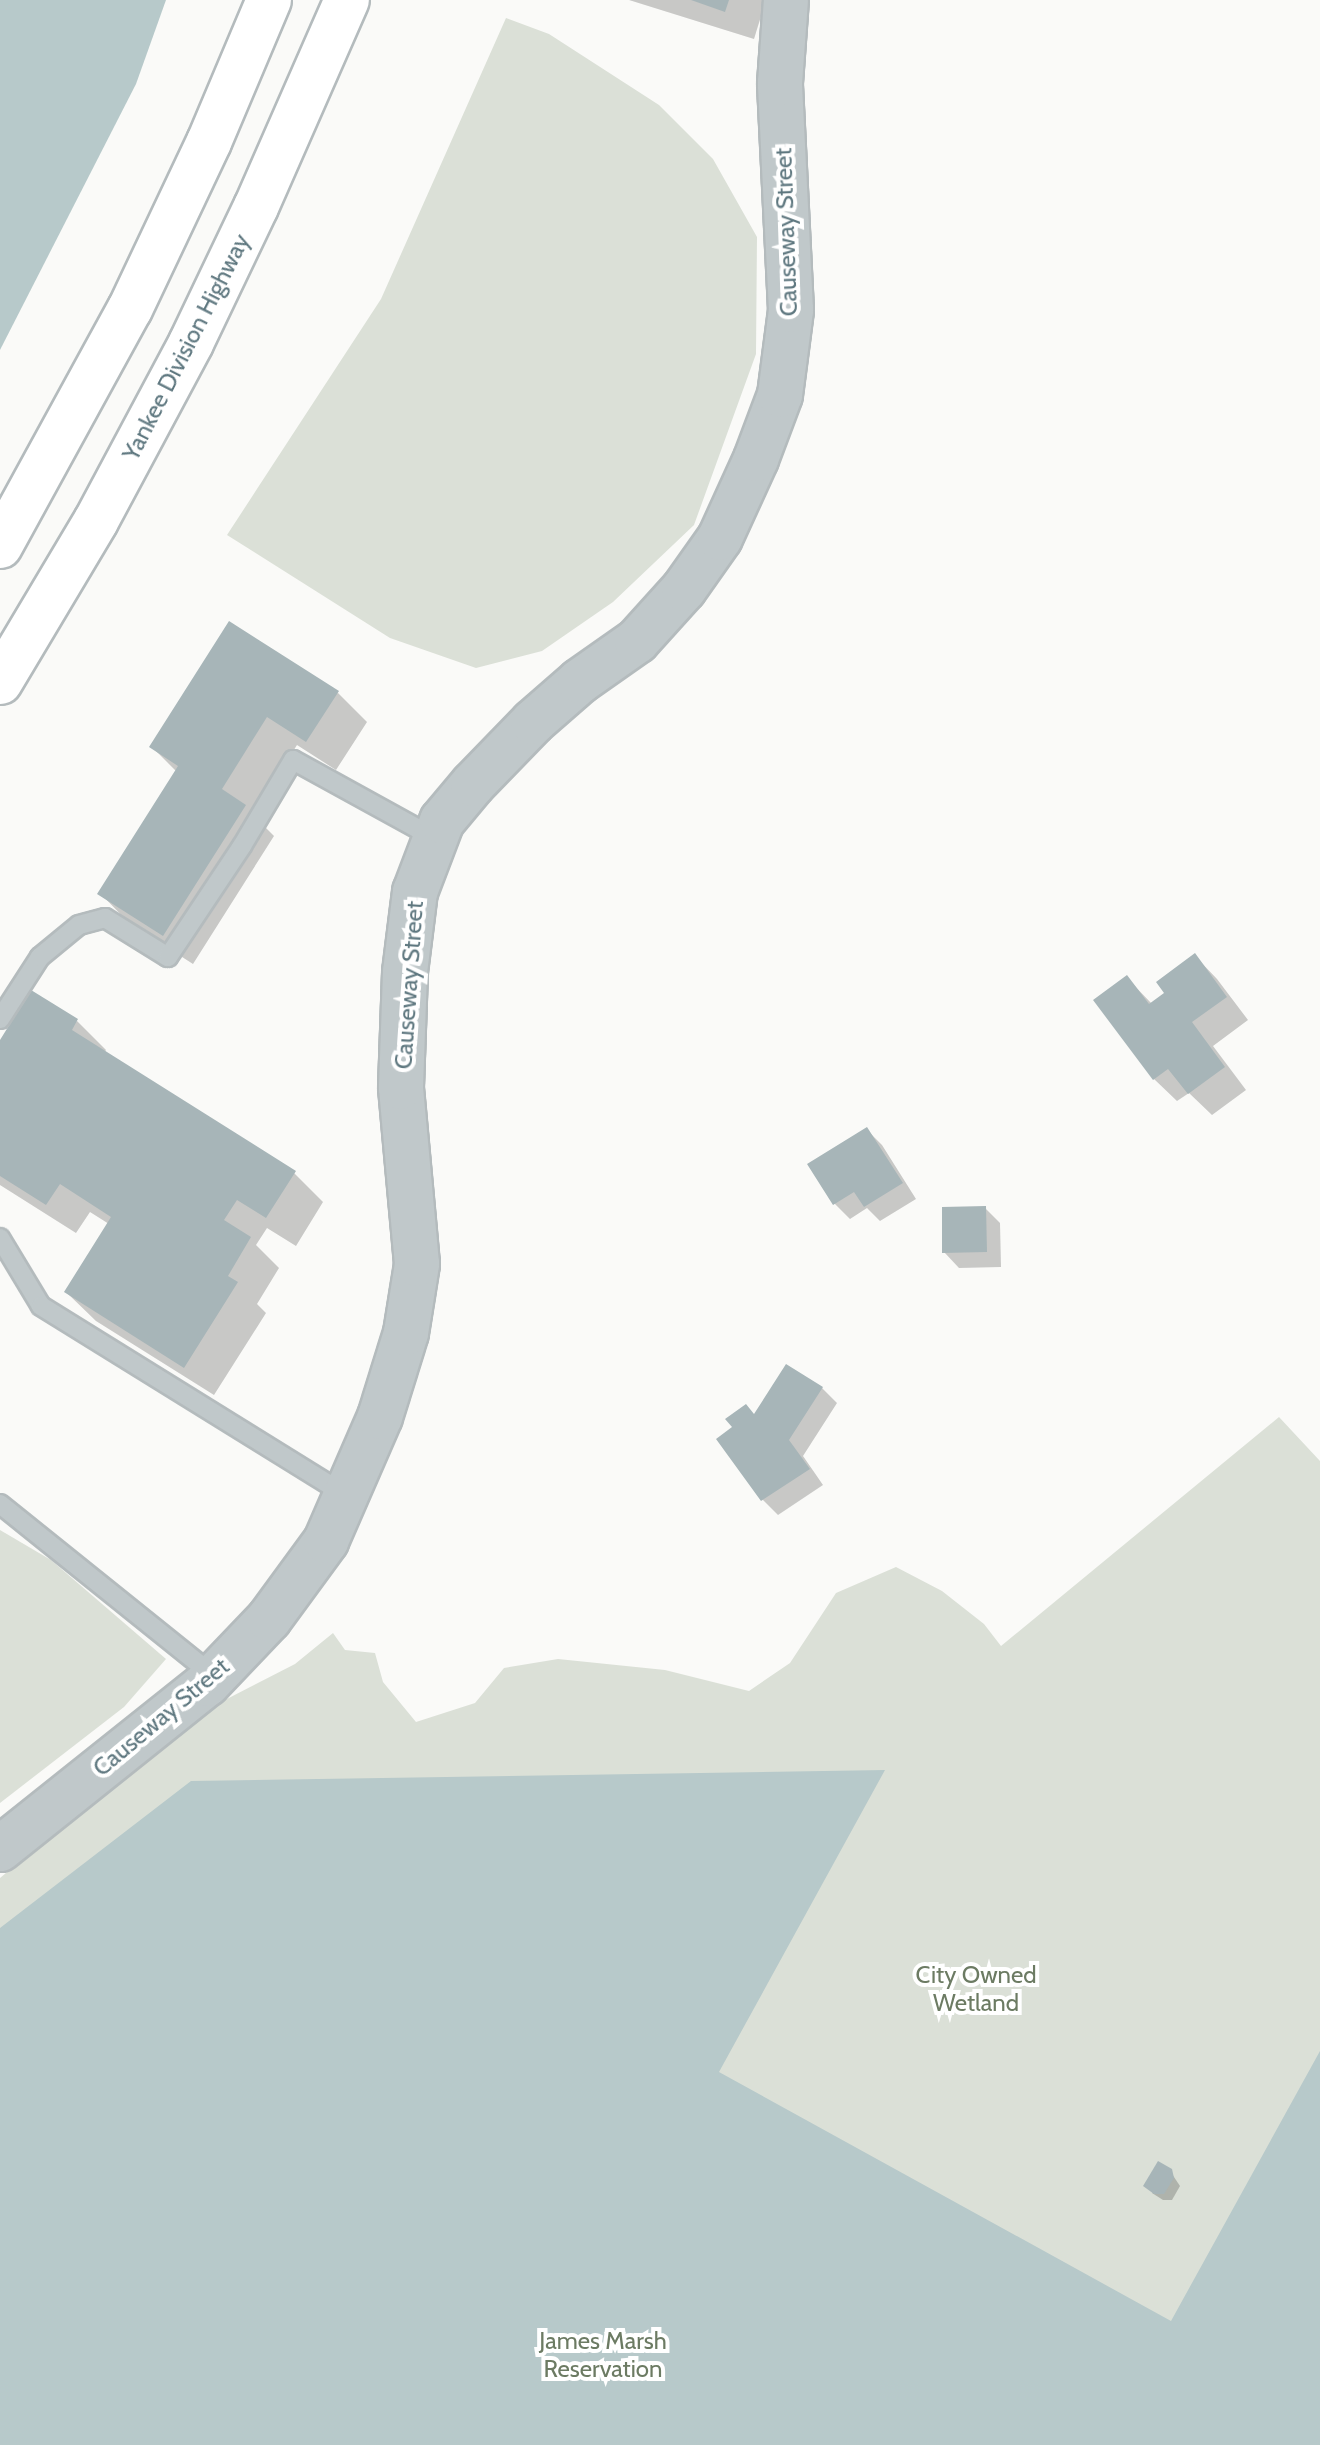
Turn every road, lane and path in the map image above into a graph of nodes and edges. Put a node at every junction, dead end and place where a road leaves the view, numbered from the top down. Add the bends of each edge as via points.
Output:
1 (269, 0) edge
2 (347, 0) edge
3 (786, 0) edge
4 (0, 546) edge
5 (0, 682) edge
6 (435, 838) junction
7 (0, 1019) edge
8 (0, 1238) edge
9 (346, 1495) junction
10 (0, 1504) edge
11 (214, 1676) junction
12 (0, 1849) edge

1 - 4 highway via 130,309
2 - 5 highway, Yankee Division Highway via 191,343 96,521
3 - 6 street, Causeway Street via 780,83 791,310 780,395 756,459 720,538 684,589 637,641 533,722 442,821
6 - 7 lane via 293,760 168,957 105,918 79,925 40,957
6 - 9 street, Causeway Street via 415,892 405,972 401,1087 417,1264 406,1333 380,1417
8 - 9 lane via 41,1306
9 - 11 street, Causeway Street via 318,1553 269,1619
10 - 11 lane
11 - 12 street, Causeway Street

